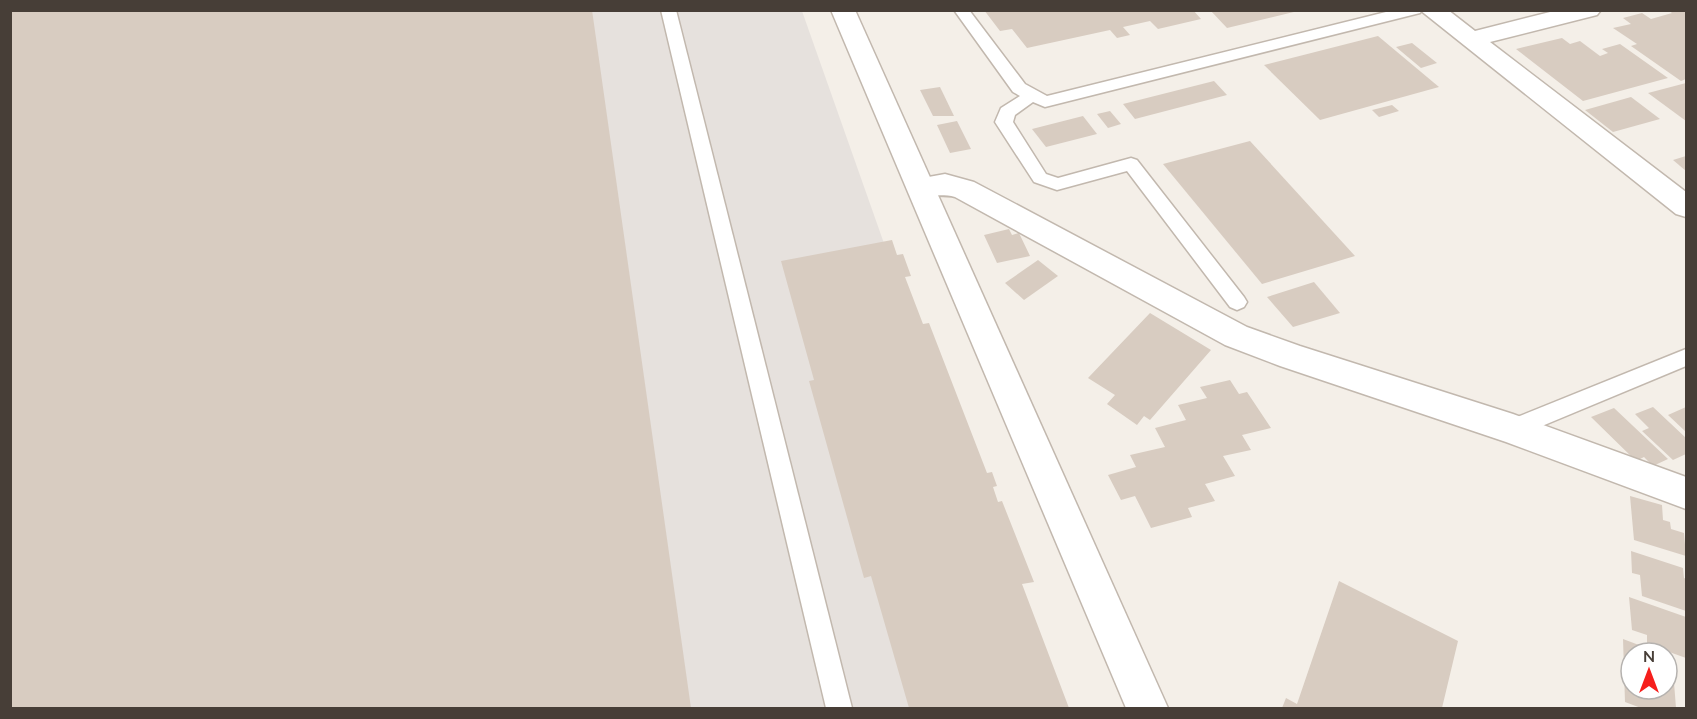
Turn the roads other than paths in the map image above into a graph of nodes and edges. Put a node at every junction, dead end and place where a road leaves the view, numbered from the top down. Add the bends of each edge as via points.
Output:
1 (668, 10) edge
2 (843, 10) edge
3 (961, 10) edge
4 (1352, 10) edge
5 (1415, 10) edge
6 (1432, 10) edge
7 (1588, 10) edge
8 (1367, 24) junction
9 (1470, 40) junction
10 (1031, 96) junction
11 (922, 186) junction
12 (1686, 207) edge
13 (1237, 302) dead end
14 (1686, 357) edge
15 (1513, 429) junction
16 (1686, 493) edge
17 (839, 708) edge
18 (1147, 708) edge

1 - 17 lane
2 - 11 street
3 - 10 lane via 1019,88
4 - 8 lane
5 - 8 lane
6 - 9 street
7 - 9 street
8 - 10 lane via 1045,102
9 - 12 street
10 - 13 lane via 1007,112 1004,122 1040,178 1057,184 1131,164
11 - 15 street via 945,183 963,189 1236,336
11 - 18 street
14 - 15 lane
15 - 16 street

